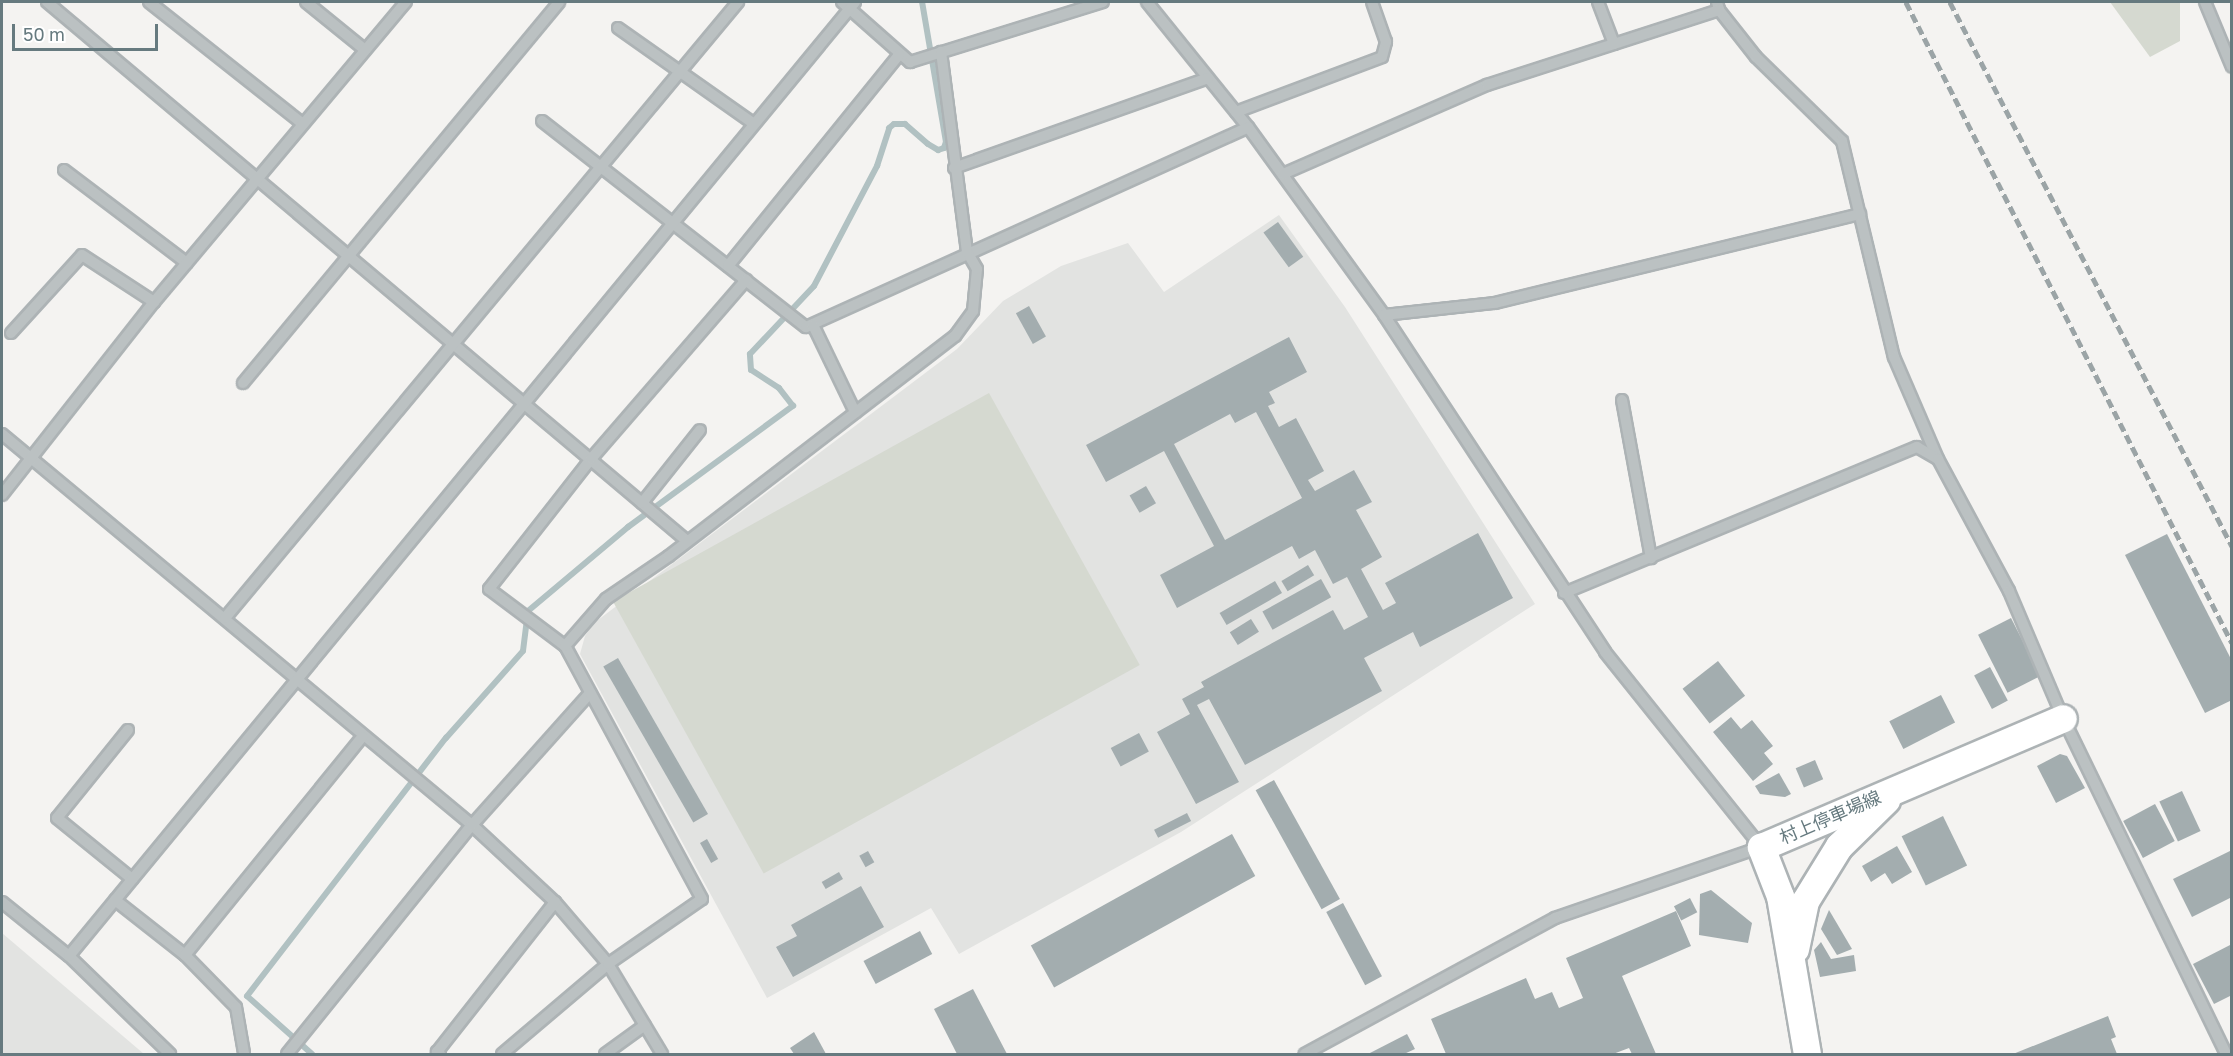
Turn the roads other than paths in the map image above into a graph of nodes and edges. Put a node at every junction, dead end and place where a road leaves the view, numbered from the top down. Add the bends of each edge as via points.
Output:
1 (48, 2) edge
2 (149, 2) edge
3 (306, 2) edge
4 (406, 2) edge
5 (559, 2) edge
6 (738, 2) edge
7 (1103, 2) edge
8 (1148, 2) edge
9 (1372, 2) edge
10 (1598, 2) edge
11 (2205, 2) edge
12 (849, 3) edge
13 (1718, 6) edge
14 (618, 28) dead end
15 (1614, 44) junction
16 (365, 50) junction
17 (941, 52) junction
18 (899, 55) junction
19 (2232, 67) edge
20 (681, 70) junction
21 (1208, 78) junction
22 (1236, 112) junction
23 (542, 122) dead end
24 (303, 124) junction
25 (754, 124) junction
26 (1248, 127) junction
27 (602, 167) junction
28 (954, 168) junction
29 (64, 170) dead end
30 (1283, 174) junction
31 (259, 178) junction
32 (1860, 214) junction
33 (673, 222) junction
34 (967, 252) junction
35 (349, 254) junction
36 (187, 263) junction
37 (728, 266) junction
38 (746, 280) junction
39 (154, 302) junction
40 (1384, 315) junction
41 (813, 325) junction
42 (11, 333) dead end
43 (456, 344) junction
44 (243, 383) dead end
45 (1622, 400) dead end
46 (525, 402) junction
47 (855, 412) junction
48 (700, 430) dead end
49 (2, 434) edge
50 (34, 459) junction
51 (591, 459) junction
52 (1938, 459) junction
53 (2, 495) edge
54 (642, 503) junction
55 (686, 540) junction
56 (1651, 558) junction
57 (1564, 593) junction
58 (225, 618) junction
59 (565, 646) junction
60 (298, 679) junction
61 (590, 693) junction
62 (2063, 718) junction
63 (128, 730) dead end
64 (362, 737) junction
65 (1898, 788) junction
66 (472, 825) junction
67 (1761, 847) junction
68 (132, 879) junction
69 (115, 900) junction
70 (2, 902) edge
71 (555, 902) junction
72 (184, 955) junction
73 (69, 956) junction
74 (608, 964) junction
75 (1792, 967) junction
76 (645, 1025) junction
77 (170, 1054) edge
78 (244, 1054) edge
79 (286, 1054) edge
80 (440, 1054) edge
81 (502, 1054) edge
82 (605, 1054) edge
83 (662, 1054) edge
84 (1305, 1054) edge
85 (1807, 1054) edge
86 (2226, 1054) edge

1 - 31 street
2 - 24 street
3 - 16 street
4 - 16 street
5 - 35 street
6 - 20 street
7 - 17 street
8 - 21 street
9 - 22 street via 1386,42 1382,57
10 - 15 street
11 - 19 street
12 - 18 street
12 - 25 street
13 - 15 street
13 - 32 street via 1756,57 1842,141
14 - 20 street
15 - 30 street via 1487,85
16 - 24 street
17 - 18 street via 910,62
17 - 28 street
18 - 37 street
20 - 25 street
20 - 27 street
21 - 22 street
21 - 28 street
22 - 26 street
23 - 27 street
24 - 31 street
25 - 33 street
26 - 30 street
26 - 34 street
27 - 33 street
27 - 43 street
28 - 34 street
29 - 36 street
30 - 40 street
31 - 35 street
31 - 36 street
32 - 40 street via 1496,303
32 - 52 street via 1894,357
33 - 37 street
33 - 46 street
34 - 41 street
34 - 47 street via 977,269 973,311 961,328
35 - 43 street
35 - 44 street
36 - 39 street
37 - 38 street
38 - 41 street via 806,327
38 - 51 street
39 - 42 street via 82,255
39 - 50 street
40 - 57 street
41 - 47 street
43 - 46 street
43 - 58 street
45 - 56 street
46 - 51 street
46 - 60 street
47 - 55 street
48 - 54 street
49 - 50 street
50 - 53 street
50 - 58 street
51 - 54 street
51 - 59 street via 489,589
52 - 56 street via 1917,447
52 - 62 street via 2008,591
54 - 55 street
55 - 59 street via 606,599
56 - 57 street
57 - 67 street via 1605,652
58 - 60 street
59 - 61 street
60 - 64 street
60 - 68 street
61 - 66 street
61 - 74 street via 702,899
62 - 65 main road, 村上停車場線
62 - 86 street
63 - 68 street via 57,819
64 - 66 street
64 - 72 street
65 - 67 main road, 村上停車場線
65 - 75 main road via 1839,846 1805,901
66 - 71 street
66 - 79 street
67 - 75 main road, 村上停車場線 via 1780,896
67 - 84 street via 1555,918
68 - 69 street
69 - 72 street
69 - 73 street
70 - 73 street
71 - 74 street
71 - 80 street via 437,1052
72 - 78 street via 236,1007
73 - 77 street
74 - 76 street
74 - 81 street
75 - 85 main road, 村上停車場線
76 - 82 street
76 - 83 street

